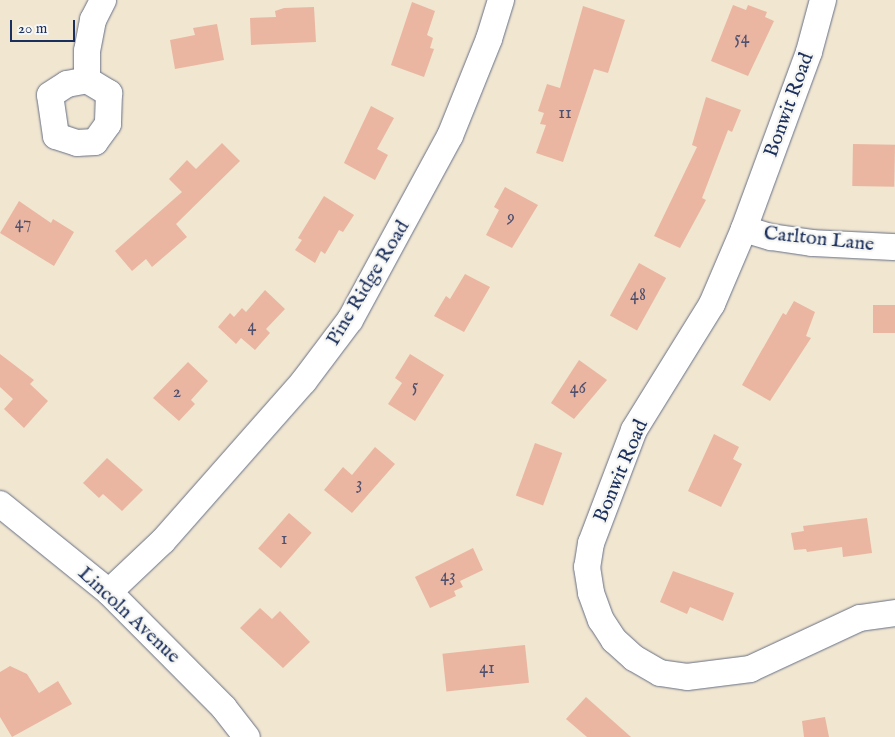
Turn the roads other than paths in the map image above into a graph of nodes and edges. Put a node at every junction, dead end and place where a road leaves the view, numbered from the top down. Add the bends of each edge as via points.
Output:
1 (103, 0) edge
2 (501, 0) edge
3 (823, 0) edge
4 (87, 80) dead end
5 (744, 229) junction
6 (895, 247) edge
7 (0, 504) edge
8 (109, 592) junction
9 (895, 613) edge
10 (247, 737) edge

1 - 4 street via 93,20 87,51
2 - 8 street, Pine Ridge Road via 489,40 450,136 350,320 304,382 176,526
3 - 5 street, Bonwit Road via 809,52
5 - 6 street, Carlton Lane via 770,237 812,243
5 - 9 street, Bonwit Road via 712,304 634,430 591,542 587,567 591,593 601,620 614,640 634,658 660,672 687,677 750,669 860,618
7 - 8 street, Lincoln Avenue
8 - 10 street, Lincoln Avenue via 224,708

